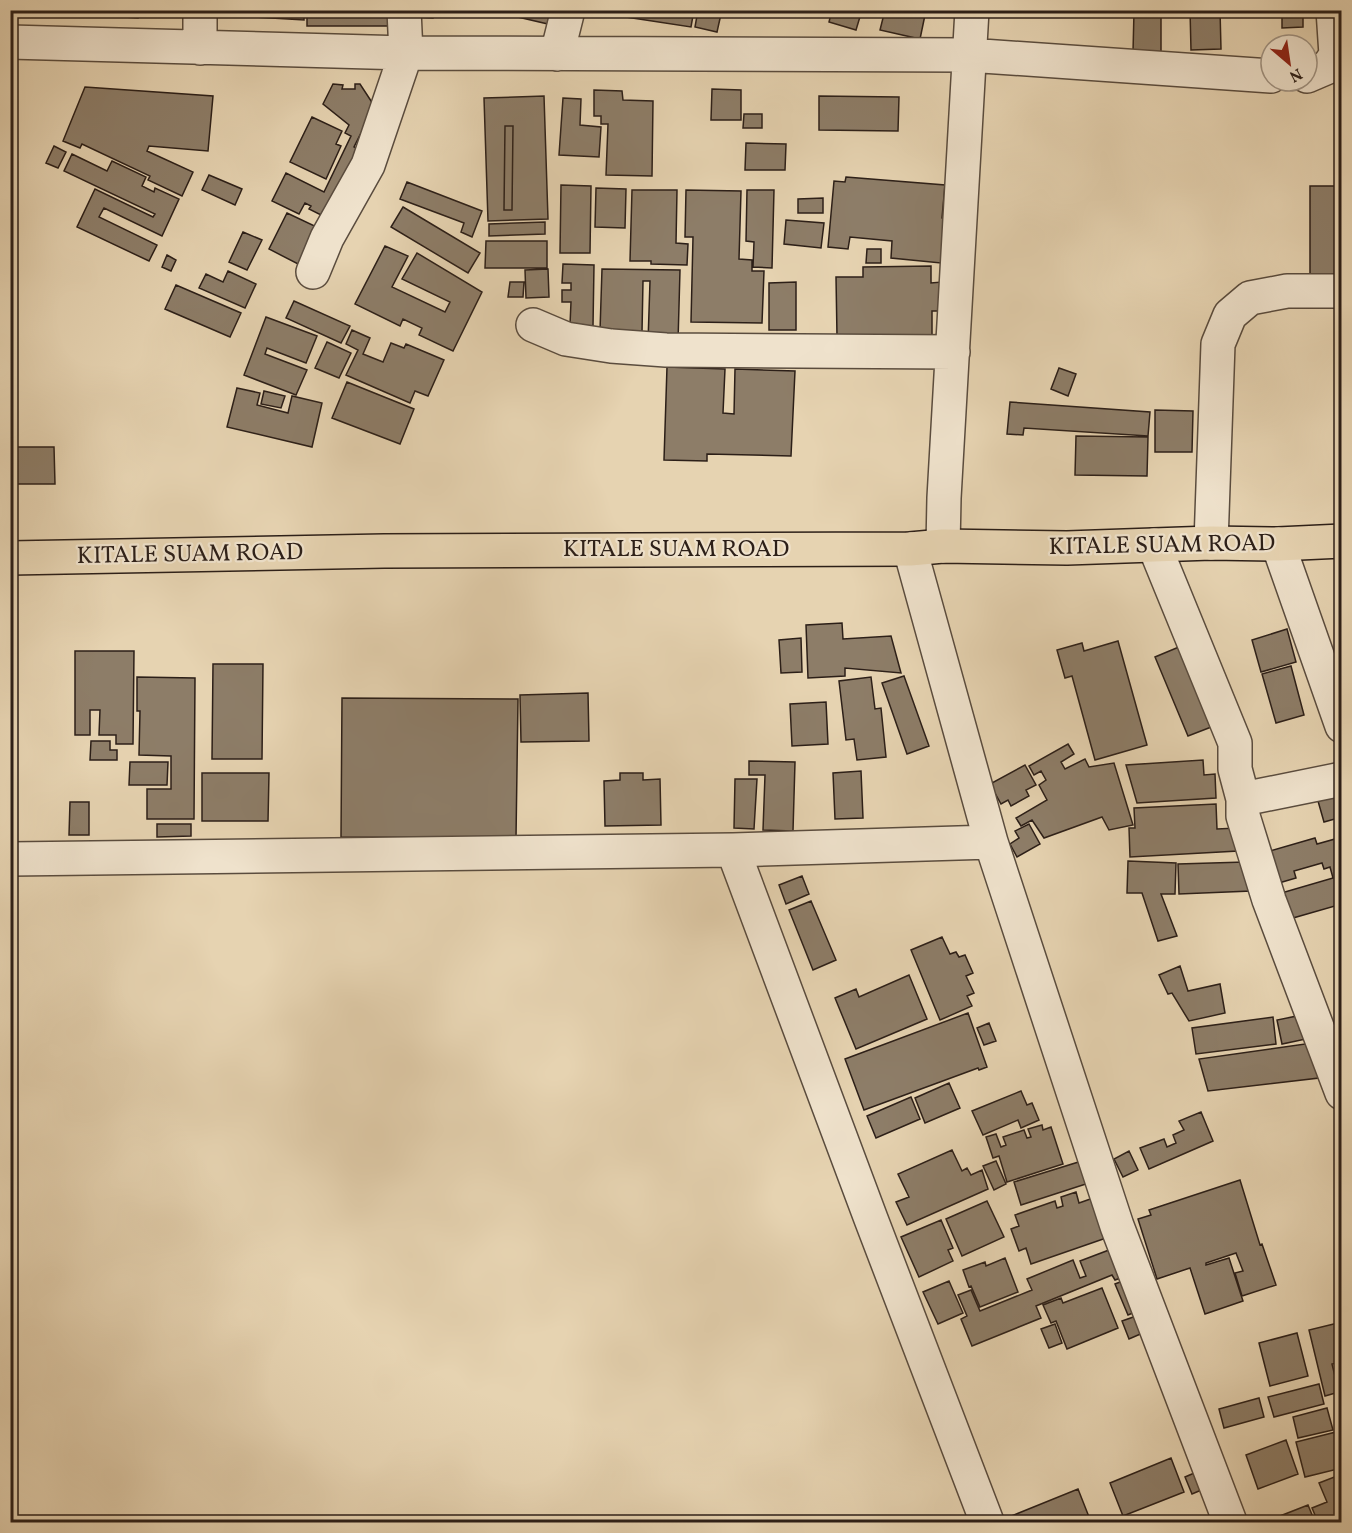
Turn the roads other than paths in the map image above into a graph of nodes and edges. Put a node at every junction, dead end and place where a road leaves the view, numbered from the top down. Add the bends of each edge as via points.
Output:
1 (200, 10) edge
2 (404, 10) edge
3 (568, 10) edge
4 (972, 10) edge
5 (1333, 10) edge
6 (10, 42) edge
7 (200, 48) junction
8 (406, 53) junction
9 (557, 54) junction
10 (968, 55) junction
11 (1319, 71) edge
12 (1259, 75) edge
13 (313, 272) dead end
14 (1341, 291) edge
15 (533, 325) dead end
16 (953, 352) junction
17 (1341, 541) edge
18 (1211, 543) junction
19 (1278, 544) junction
20 (1154, 545) junction
21 (943, 546) junction
22 (909, 549) junction
23 (10, 558) edge
24 (1341, 726) edge
25 (1341, 779) edge
26 (1243, 799) junction
27 (991, 842) junction
28 (733, 850) junction
29 (10, 859) edge
30 (1341, 1093) edge
31 (987, 1522) edge
32 (1230, 1522) edge

1 - 7 street
2 - 8 street
3 - 9 street
4 - 10 street
5 - 11 street via 1336,55 1328,67
6 - 7 street
7 - 8 street
8 - 9 street
8 - 13 street via 368,165 327,238
9 - 10 street
10 - 12 street
10 - 16 street
14 - 18 street via 1287,291 1250,298 1230,315 1218,344
15 - 16 street via 566,339 644,349
16 - 21 street
17 - 19 highway, KITALE SUAM ROAD
18 - 19 highway, KITALE SUAM ROAD
18 - 20 highway, KITALE SUAM ROAD
19 - 24 street
20 - 21 highway, KITALE SUAM ROAD
20 - 26 street via 1235,743 1235,769
21 - 22 highway, KITALE SUAM ROAD
22 - 23 highway, KITALE SUAM ROAD via 396,551
22 - 27 street
25 - 26 street
26 - 30 street via 1243,816 1269,900
27 - 28 street
27 - 32 street via 1117,1226
28 - 29 street
28 - 31 street

